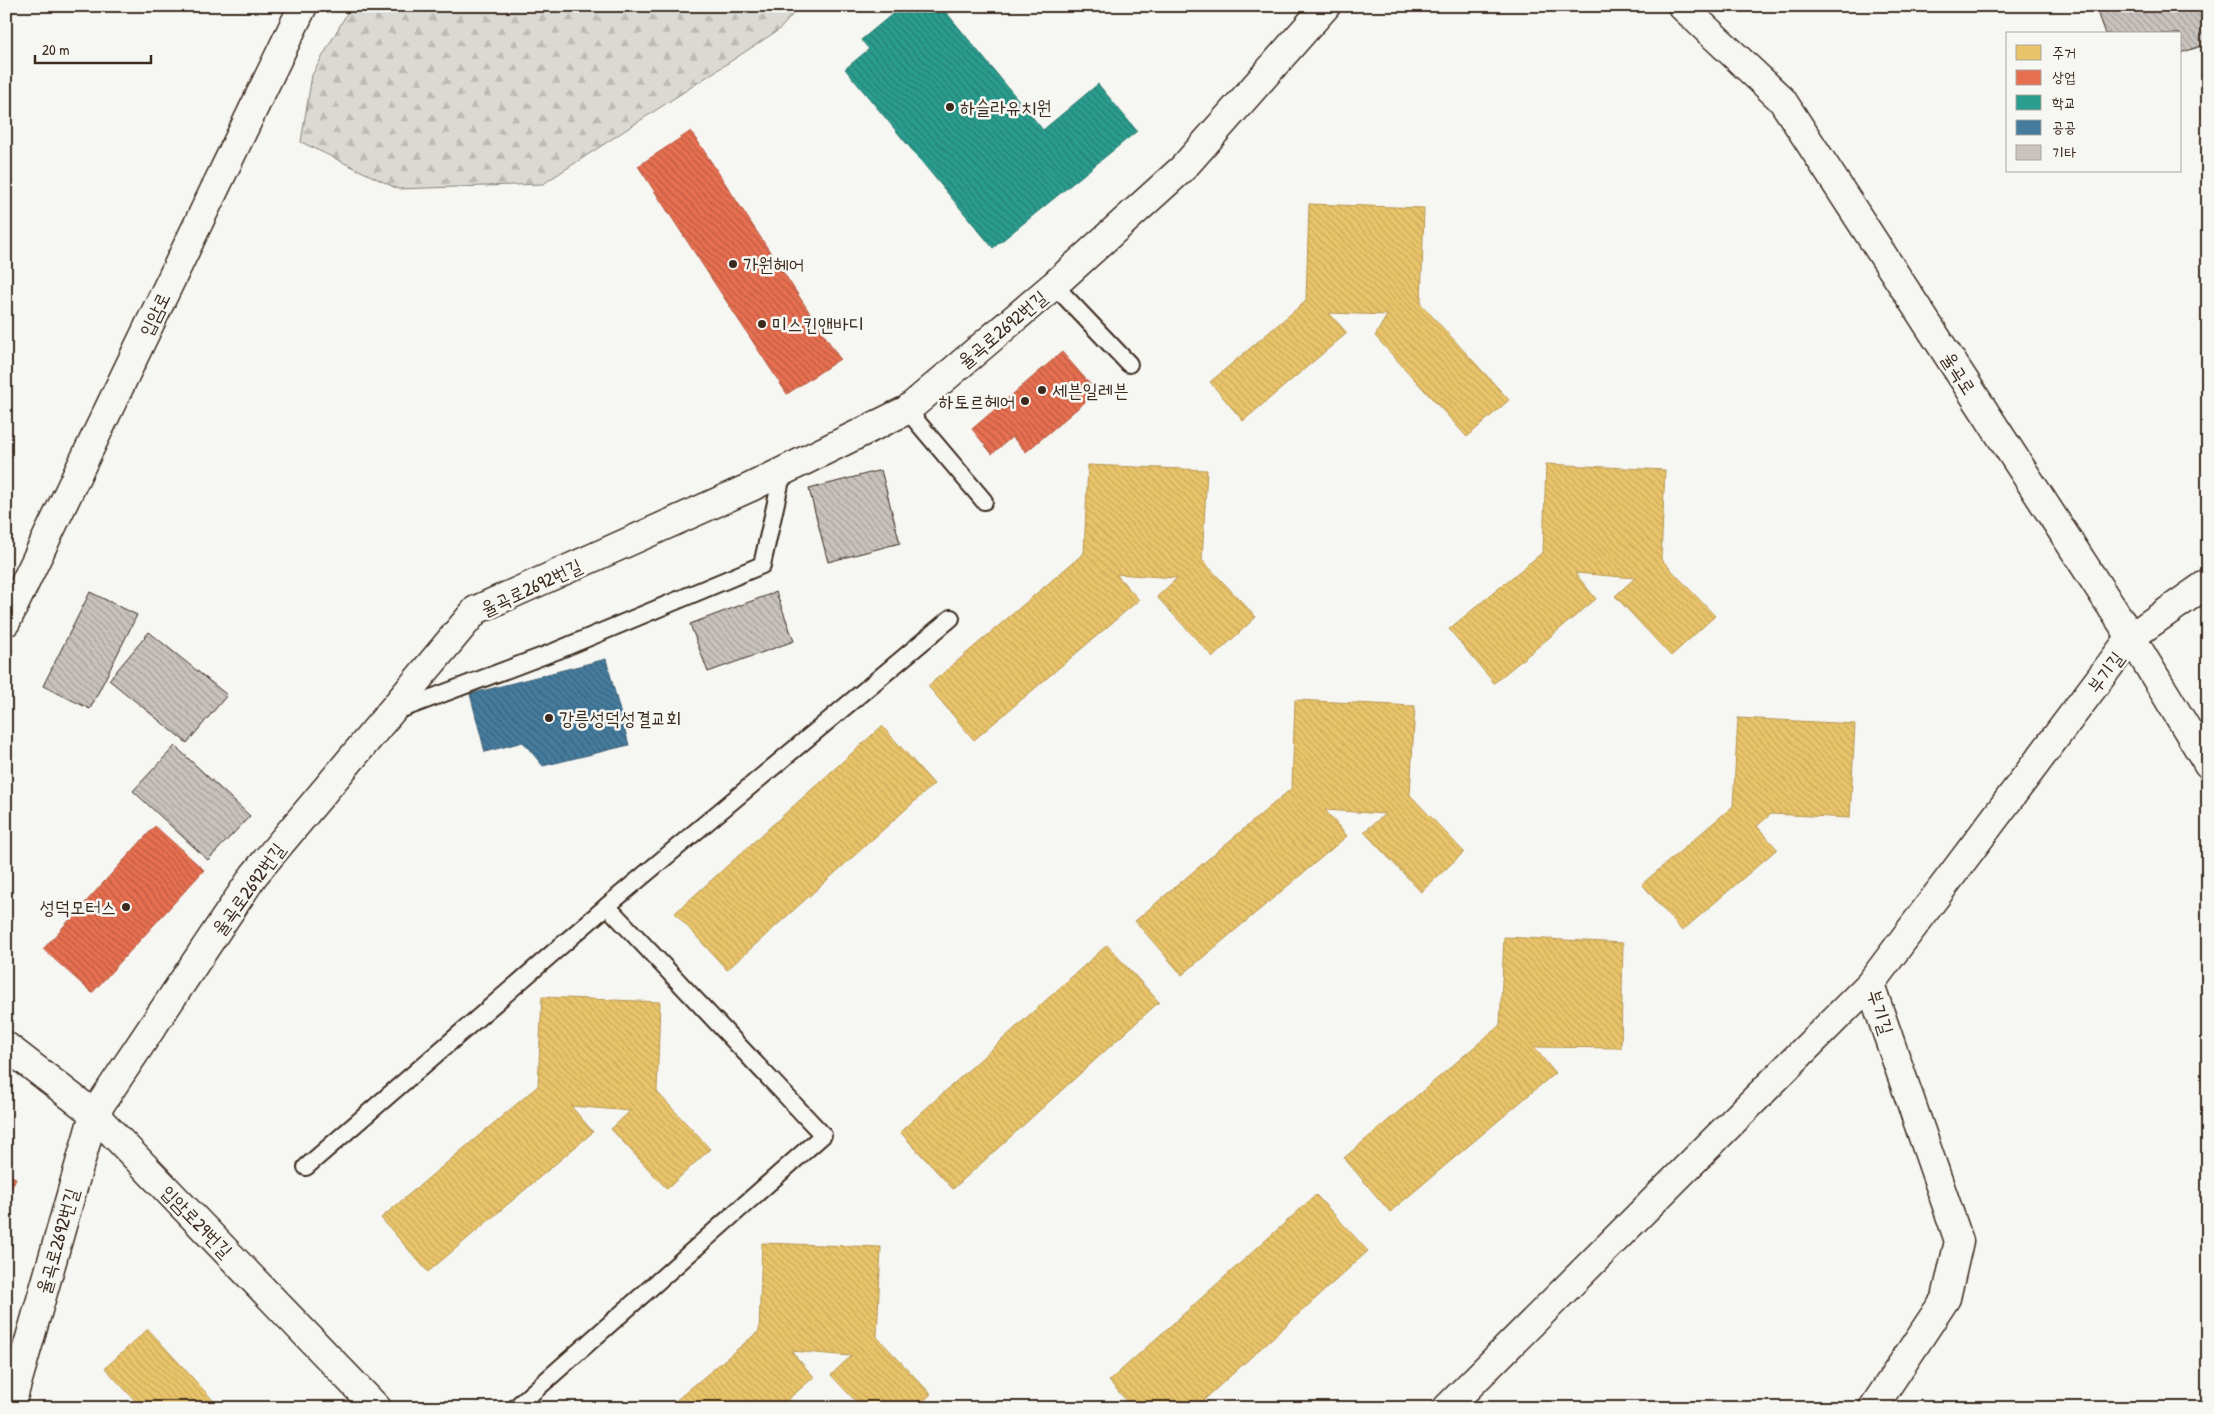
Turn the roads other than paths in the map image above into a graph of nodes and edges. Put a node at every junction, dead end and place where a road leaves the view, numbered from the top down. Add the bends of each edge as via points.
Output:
1 (302, 6) edge
2 (1326, 6) edge
3 (1682, 6) edge
4 (1054, 285) junction
5 (1129, 364) dead end
6 (906, 410) junction
7 (783, 471) junction
8 (984, 502) dead end
9 (2208, 583) edge
10 (951, 618) dead end
11 (6, 622) edge
12 (2131, 638) junction
13 (389, 714) junction
14 (2208, 764) edge
15 (606, 906) junction
16 (1870, 984) junction
17 (6, 1046) edge
18 (94, 1114) junction
19 (306, 1167) dead end
20 (10, 1408) edge
21 (377, 1408) edge
22 (515, 1408) edge
23 (1447, 1408) edge
24 (1873, 1408) edge

1 - 11 street, 입암로
2 - 4 street, 율곡로2692번길 via 1183,168
3 - 12 street, 율곡로 via 1782,100
4 - 5 lane
4 - 6 street, 율곡로2692번길
6 - 7 street, 율곡로2692번길
6 - 8 lane
7 - 13 street, 율곡로2692번길 via 476,610
7 - 13 lane via 762,565 556,651
9 - 12 street, 부기길
10 - 15 lane
12 - 14 street, 율곡로
12 - 16 street, 부기길
13 - 18 street, 율곡로2692번길 via 254,875
15 - 19 lane
15 - 22 lane via 823,1134
16 - 23 street
16 - 24 street, 부기길 via 1959,1241 1946,1298
17 - 18 street, 입암로29번길
18 - 20 street, 율곡로2692번길
18 - 21 street, 입암로29번길

